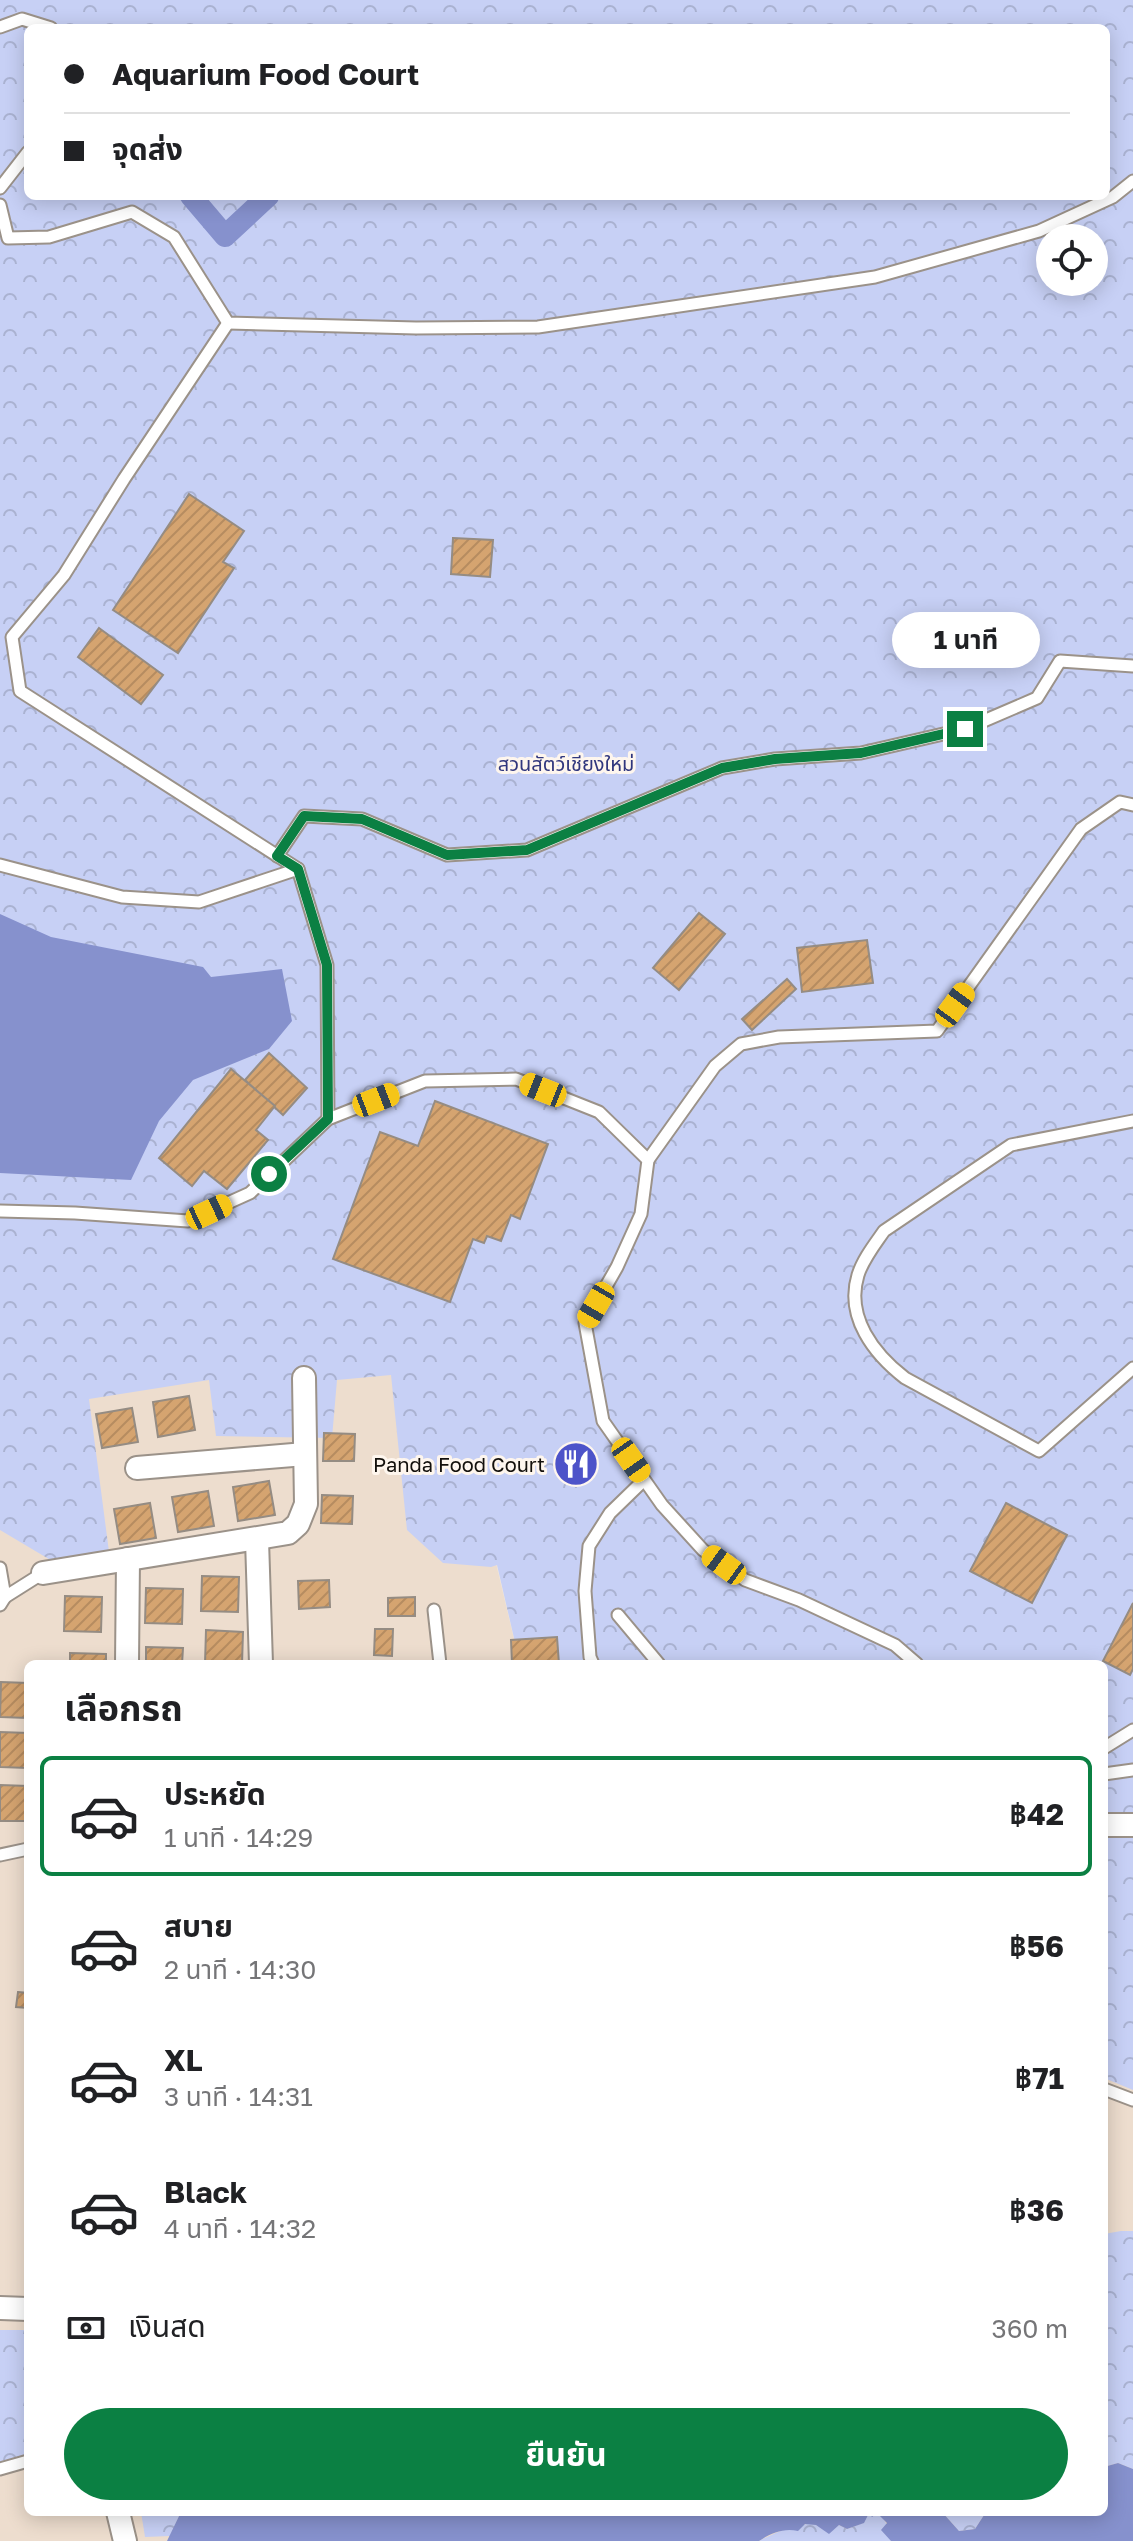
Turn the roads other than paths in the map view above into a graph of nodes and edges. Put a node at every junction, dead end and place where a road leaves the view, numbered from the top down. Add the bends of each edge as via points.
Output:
1 (38, 24) edge
2 (0, 27) edge
3 (24, 157) edge
4 (1133, 181) edge
5 (0, 188) edge
6 (1110, 198) edge
7 (1106, 200) edge
8 (0, 205) edge
9 (228, 323) junction
10 (1133, 666) edge
11 (1133, 805) edge
12 (277, 856) junction
13 (0, 865) edge
14 (298, 869) junction
15 (328, 1119) junction
16 (1133, 1121) edge
17 (648, 1160) junction
18 (0, 1211) edge
19 (1133, 1368) edge
20 (304, 1378) dead end
21 (305, 1454) junction
22 (137, 1468) dead end
23 (644, 1480) junction
24 (257, 1540) junction
25 (128, 1559) junction
26 (0, 1568) edge
27 (43, 1573) joint
28 (3, 1601) edge
29 (434, 1610) dead end
30 (618, 1615) dead end
31 (127, 1660) edge
32 (261, 1660) edge
33 (440, 1660) edge
34 (591, 1660) edge
35 (656, 1660) edge
36 (912, 1660) edge
37 (1133, 1730) edge
38 (1108, 1746) edge
39 (1133, 1770) edge
40 (1108, 1773) edge
41 (1108, 1825) edge
42 (1133, 1825) edge
43 (24, 1850) edge
44 (0, 1855) edge
45 (1108, 2091) edge
46 (1133, 2100) edge
47 (0, 2308) edge
48 (24, 2309) edge
49 (24, 2462) edge
50 (0, 2469) edge
51 (119, 2516) edge
52 (125, 2541) edge

1 - 2 lane via 22,19
3 - 5 lane
4 - 6 lane
7 - 9 lane via 1039,231 875,277 538,327
8 - 9 lane via 8,238 49,237 132,212 174,237
9 - 12 lane via 64,575 12,637 20,691
10 - 12 lane via 1060,661 1037,698 965,729 861,753 722,768 527,850 447,855 362,819 304,816
11 - 17 lane via 1120,802 1081,829 937,1031 779,1037 741,1044 715,1066
12 - 14 lane
13 - 14 lane via 122,897 199,902
14 - 15 lane via 327,965
15 - 17 lane via 425,1081 516,1079 599,1112
15 - 18 lane via 250,1193 188,1221
16 - 19 lane via 1011,1145 884,1231 858,1274 854,1301 871,1345 887,1364 1039,1451
17 - 23 lane via 641,1214 585,1323 603,1421
20 - 21 street
21 - 22 street
21 - 24 street via 306,1504 298,1524 288,1533
23 - 34 lane via 610,1513 589,1546 585,1591
23 - 36 lane via 703,1550 745,1580 895,1645
24 - 25 street
24 - 32 street
25 - 27 street
25 - 31 street
26 - 28 lane
27 - 28 lane
29 - 33 lane
30 - 35 lane
37 - 38 lane
39 - 40 lane
41 - 42 street
43 - 44 lane
45 - 46 lane
47 - 48 street
49 - 50 lane
51 - 52 street

